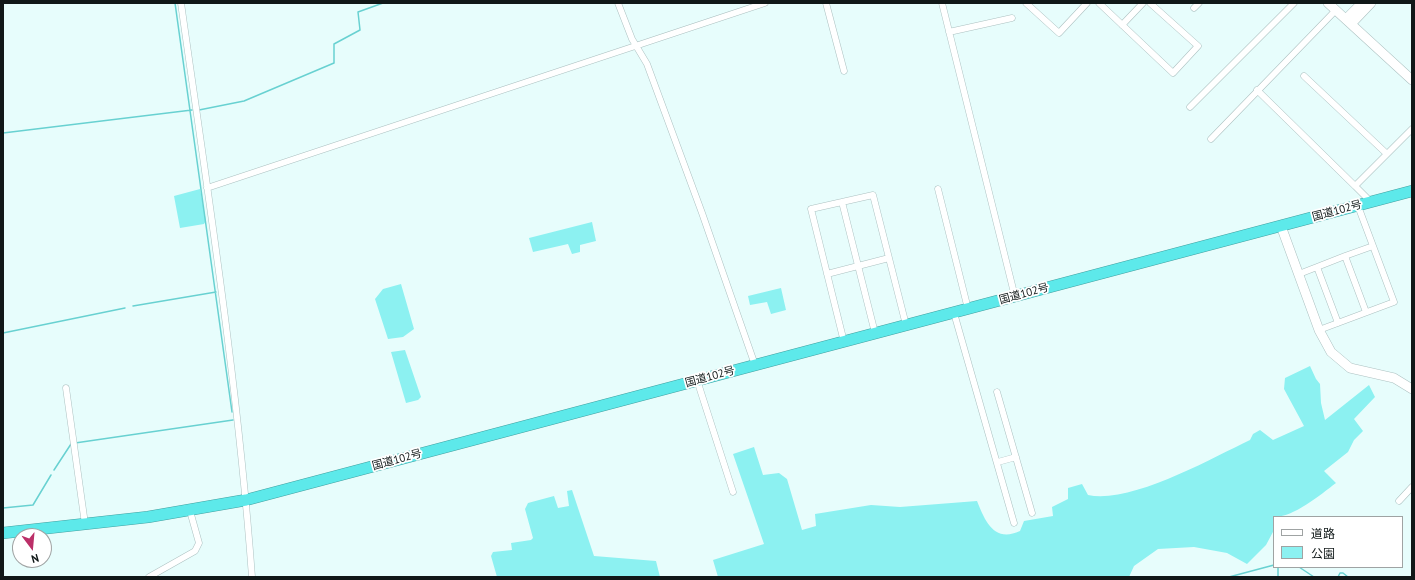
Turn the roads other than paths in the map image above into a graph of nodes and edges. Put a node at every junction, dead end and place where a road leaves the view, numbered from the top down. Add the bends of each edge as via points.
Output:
1 (181, 3) edge
2 (618, 3) edge
3 (765, 3) edge
4 (826, 3) edge
5 (942, 3) edge
6 (1026, 3) edge
7 (1087, 3) edge
8 (1099, 3) edge
9 (1143, 3) edge
10 (1150, 3) edge
11 (1199, 3) edge
12 (1294, 3) edge
13 (1328, 3) edge
14 (1362, 3) edge
15 (1371, 3) edge
16 (1194, 8) dead end
17 (1336, 10) junction
18 (1012, 18) dead end
19 (1349, 22) junction
20 (1122, 25) junction
21 (949, 32) junction
22 (635, 45) junction
23 (844, 71) dead end
24 (1304, 76) dead end
25 (1412, 80) edge
26 (1258, 90) junction
27 (1190, 108) dead end
28 (1412, 129) edge
29 (1212, 139) dead end
30 (1387, 154) junction
31 (1355, 186) junction
32 (207, 188) junction
33 (938, 189) dead end
34 (1412, 191) edge
35 (842, 202) junction
36 (1371, 202) junction
37 (1358, 206) junction
38 (1281, 226) junction
39 (1373, 246) junction
40 (1345, 256) junction
41 (889, 258) junction
42 (858, 265) junction
43 (1317, 267) junction
44 (827, 274) junction
45 (1299, 274) junction
46 (1015, 297) junction
47 (968, 309) junction
48 (1366, 312) junction
49 (954, 313) junction
50 (1338, 323) junction
51 (906, 325) junction
52 (1319, 330) junction
53 (875, 333) junction
54 (844, 342) junction
55 (755, 365) junction
56 (697, 380) junction
57 (66, 388) dead end
58 (1412, 389) edge
59 (997, 392) dead end
60 (1016, 457) junction
61 (998, 462) junction
62 (1412, 487) edge
63 (733, 492) dead end
64 (246, 500) junction
65 (1399, 501) dead end
66 (190, 511) junction
67 (1032, 513) dead end
68 (1014, 522) dead end
69 (85, 524) junction
70 (3, 533) edge
71 (148, 577) edge
72 (252, 577) edge

1 - 32 street
2 - 22 street
3 - 22 street
4 - 23 street
5 - 21 street
6 - 7 street via 1059,33
8 - 20 street
9 - 20 street
10 - 20 street via 1198,46 1173,73
11 - 16 street
12 - 27 street
13 - 17 street
14 - 19 street
15 - 19 street
17 - 19 street
17 - 26 street
18 - 21 street
19 - 25 street
21 - 46 street
22 - 32 street
22 - 55 street via 646,64 694,191
24 - 30 street
26 - 29 street
26 - 31 street
28 - 30 street
30 - 31 street
31 - 36 street
32 - 64 street
33 - 47 street
34 - 36 highway, 国道102号
35 - 41 street via 873,196
35 - 42 street
35 - 44 street via 811,209
36 - 37 highway, 国道102号
37 - 38 highway, 国道102号
37 - 39 street
38 - 45 street
38 - 46 highway, 国道102号
39 - 40 street
39 - 48 street via 1394,302
40 - 43 street
40 - 48 street
41 - 42 street
41 - 51 street
42 - 44 street
42 - 53 street
43 - 45 street
43 - 50 street
44 - 54 street
45 - 52 street
46 - 47 highway, 国道102号
47 - 49 highway, 国道102号
48 - 50 street
49 - 51 highway, 国道102号
49 - 61 street
50 - 52 street
51 - 53 highway, 国道102号
52 - 58 street via 1331,352 1350,368 1394,378
53 - 54 highway, 国道102号
54 - 55 highway, 国道102号
55 - 56 highway, 国道102号
56 - 63 street
56 - 64 highway, 国道102号
57 - 69 street
59 - 60 street
60 - 61 street
60 - 67 street
61 - 68 street
62 - 65 street
64 - 66 highway, 国道102号
64 - 72 street
66 - 69 highway, 国道102号
66 - 71 street via 199,543 196,551
69 - 70 highway, 国道102号

